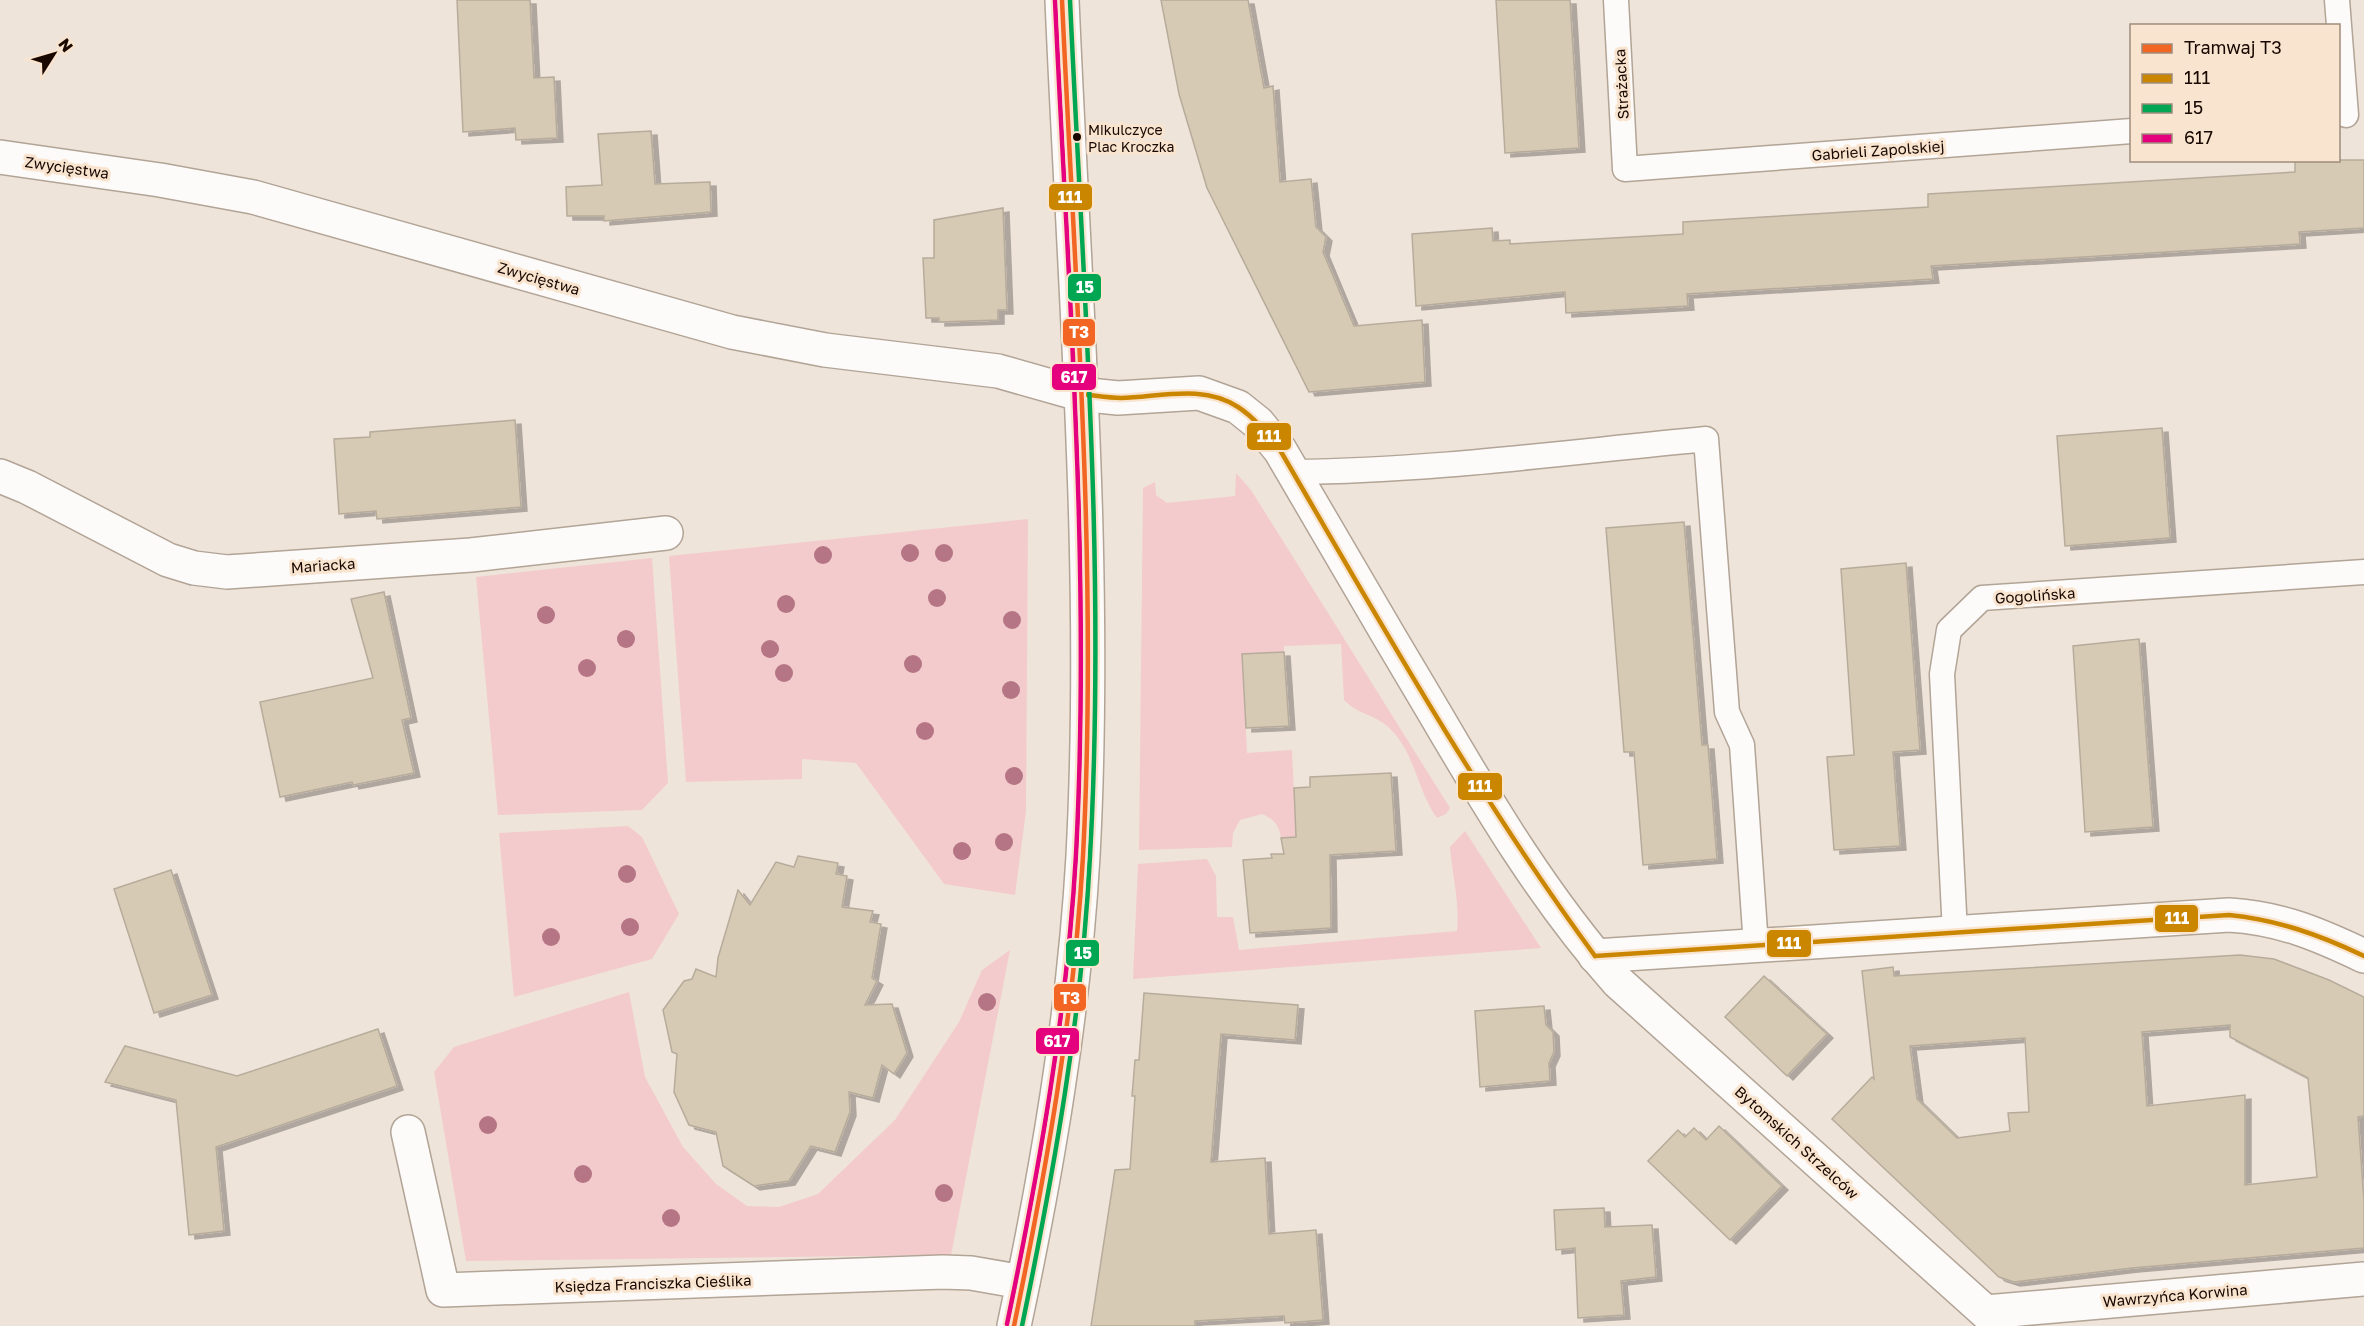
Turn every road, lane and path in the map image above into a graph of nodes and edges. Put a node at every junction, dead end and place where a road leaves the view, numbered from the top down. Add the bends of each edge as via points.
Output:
1 (1062, 0) edge
2 (1616, 0) edge
3 (2337, 0) edge
4 (2340, 24) edge
5 (2340, 29) edge
6 (2349, 115) edge
7 (2130, 131) edge
8 (0, 157) edge
9 (1625, 169) joint
10 (1079, 394) junction
11 (1293, 472) junction
12 (0, 476) edge
13 (666, 533) dead end
14 (2364, 572) edge
15 (1955, 933) junction
16 (1756, 946) junction
17 (1595, 956) junction
18 (2364, 956) edge
19 (408, 1132) dead end
20 (2364, 1279) edge
21 (1023, 1282) junction
22 (1994, 1319) edge
23 (1014, 1326) edge

1 - 10 street
2 - 9 lane, Strażacka
3 - 4 lane
5 - 6 lane
7 - 9 lane, Gabrieli Zapolskiej
8 - 10 street, Zwycięstwa via 253,197 732,332 825,350 998,371
10 - 11 street, Zwycięstwa via 1118,398 1199,393 1218,398 1258,423
10 - 21 street via 1088,644 1083,859 1057,1100
11 - 16 lane via 1484,462 1706,439 1727,712 1742,745
11 - 17 street, Bytomskich Strzelców via 1464,763 1545,891
12 - 13 street, Mariacka via 168,560 227,572 471,555
14 - 15 lane, Gogolińska via 1982,598 1949,630 1942,674
15 - 16 street
15 - 18 street via 2252,916 2299,927
16 - 17 street
17 - 22 street, Bytomskich Strzelców via 1626,990
19 - 21 street, Księdza Franciszka Cieślika via 443,1290 943,1272
20 - 22 street, Wawrzyńca Korwina
21 - 23 street

